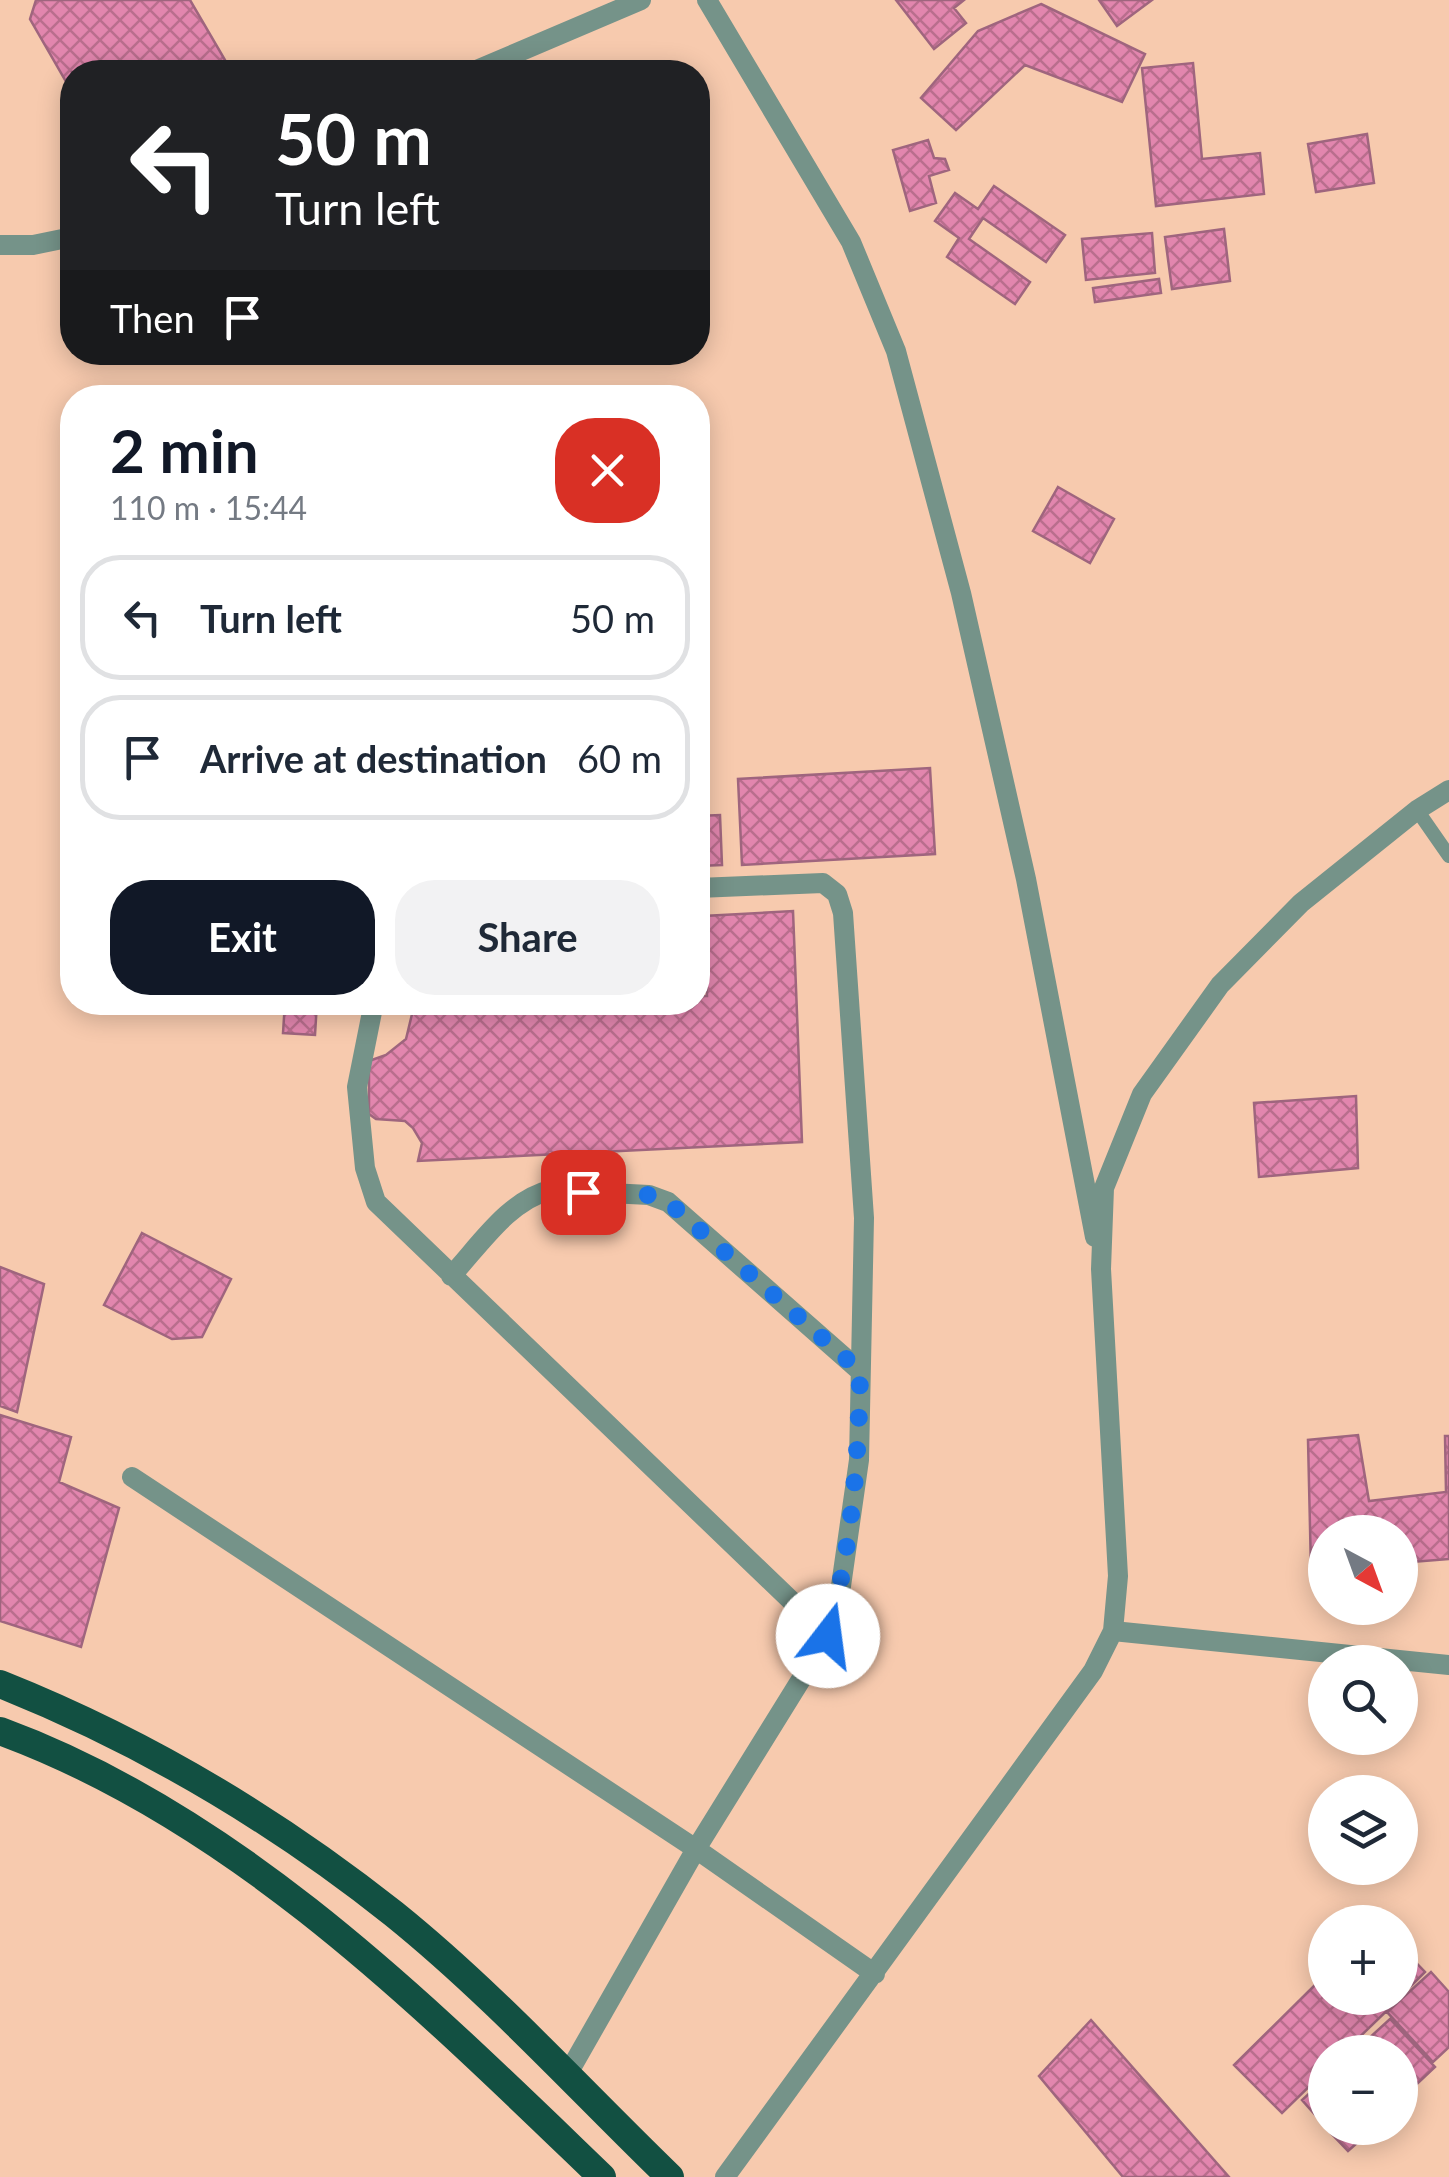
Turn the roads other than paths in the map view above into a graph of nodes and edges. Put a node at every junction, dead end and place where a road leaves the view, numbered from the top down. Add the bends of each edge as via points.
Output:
1 (641, 0) edge
2 (708, 0) edge
3 (500, 60) edge
4 (60, 238) edge
5 (0, 245) edge
6 (1449, 790) edge
7 (1417, 810) junction
8 (1449, 856) edge
9 (710, 888) edge
10 (372, 1015) edge
11 (1101, 1269) junction
12 (451, 1276) junction
13 (860, 1371) junction
14 (132, 1477) dead end
15 (1113, 1631) junction
16 (828, 1636) junction
17 (1449, 1664) edge
18 (0, 1684) edge
19 (0, 1731) edge
20 (696, 1849) junction
21 (876, 1974) junction
22 (566, 2077) junction
23 (602, 2177) edge
24 (670, 2177) edge
25 (725, 2177) edge

1 - 3 street
2 - 11 street via 851,242 896,351 961,593 1026,879
4 - 5 street
6 - 7 street
7 - 8 lane
7 - 11 street via 1302,903 1220,985 1142,1094 1104,1188
9 - 13 street via 823,883 843,913 864,1218
10 - 12 street via 358,1087 365,1168 376,1202
11 - 15 street via 1118,1576
12 - 13 street via 517,1205 536,1194 649,1195 668,1202
12 - 16 street
13 - 16 street via 859,1460
14 - 20 street
15 - 17 street
15 - 21 street via 1093,1671
16 - 20 street
18 - 22 highway via 180,1767 290,1836 396,1916
19 - 23 highway via 128,1791 280,1892 444,2025
20 - 21 street
20 - 22 street
21 - 25 street
22 - 24 highway

